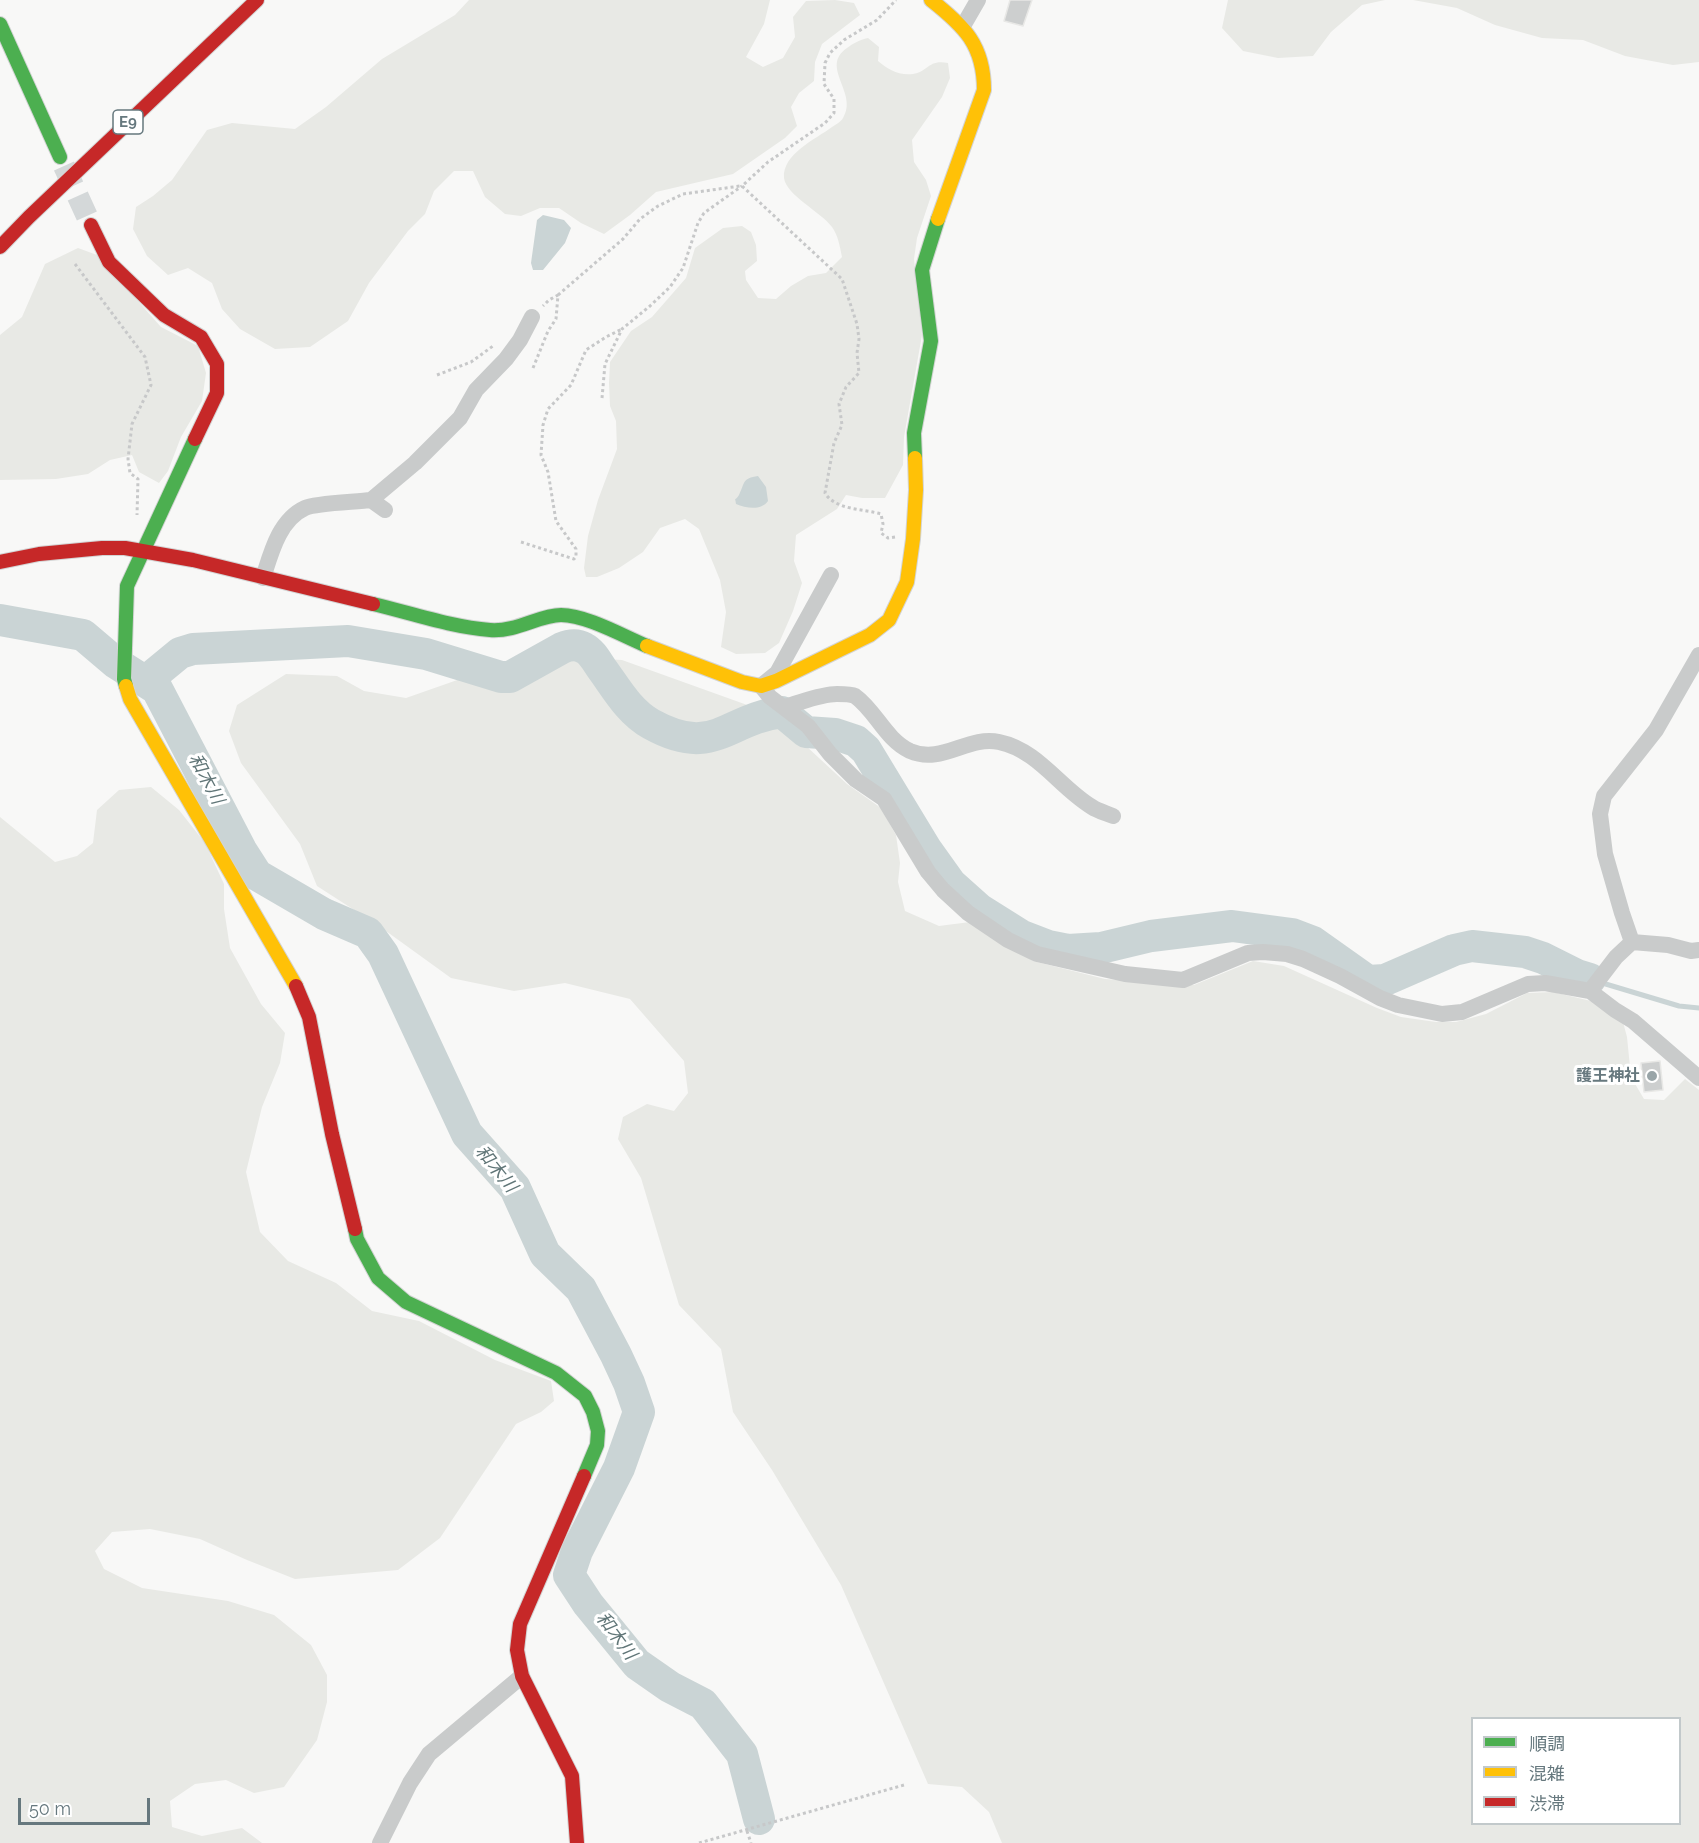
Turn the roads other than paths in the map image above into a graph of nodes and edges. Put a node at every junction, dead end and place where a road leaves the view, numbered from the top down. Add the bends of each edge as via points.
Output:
1 (257, 0) edge
2 (931, 0) edge
3 (978, 0) edge
4 (0, 24) edge
5 (963, 26) junction
6 (60, 157) tunnel mouth
7 (91, 225) tunnel mouth
8 (0, 247) edge
9 (532, 317) dead end
10 (371, 500) junction
11 (385, 510) dead end
12 (144, 553) junction
13 (0, 562) edge
14 (831, 574) dead end
15 (263, 578) junction
16 (1699, 655) edge
17 (761, 686) junction
18 (784, 707) junction
19 (1113, 816) dead end
20 (1632, 942) junction
21 (1699, 950) edge
22 (1595, 985) junction
23 (1699, 1078) edge
24 (522, 1676) junction
25 (380, 1843) edge
26 (577, 1843) edge

1 - 8 main road, E9
2 - 5 main road
3 - 5 street
4 - 6 main road
5 - 17 main road via 981,59 984,90 922,270 931,341 914,433 916,490 907,582 889,620 870,635
7 - 12 main road via 109,262 164,315 201,337 217,364 217,393
9 - 10 street via 520,340 476,390 460,418 415,464
10 - 11 street
10 - 15 street via 307,507 294,515 272,550
12 - 13 main road via 102,548
12 - 15 main road via 193,560
12 - 24 main road via 127,586 124,679 130,699 302,999 357,1239 378,1278 406,1302 555,1373 585,1396 593,1412 597,1445 520,1624 517,1650
14 - 17 street via 777,673
15 - 17 main road via 471,628 510,629 569,615
16 - 20 street via 1652,736 1604,796 1600,814 1605,854
17 - 18 street
18 - 19 street via 835,693 853,695 884,731 908,750 924,756 982,740 999,742 1017,748 1076,796
18 - 22 street via 808,726 856,780 884,799 943,890 978,920 1037,954 1125,974 1183,980 1248,953 1287,954 1398,1005 1442,1014 1462,1012 1528,984
20 - 21 street
20 - 22 street
22 - 23 street via 1615,1010
24 - 25 street via 429,1754
24 - 26 main road via 572,1776

